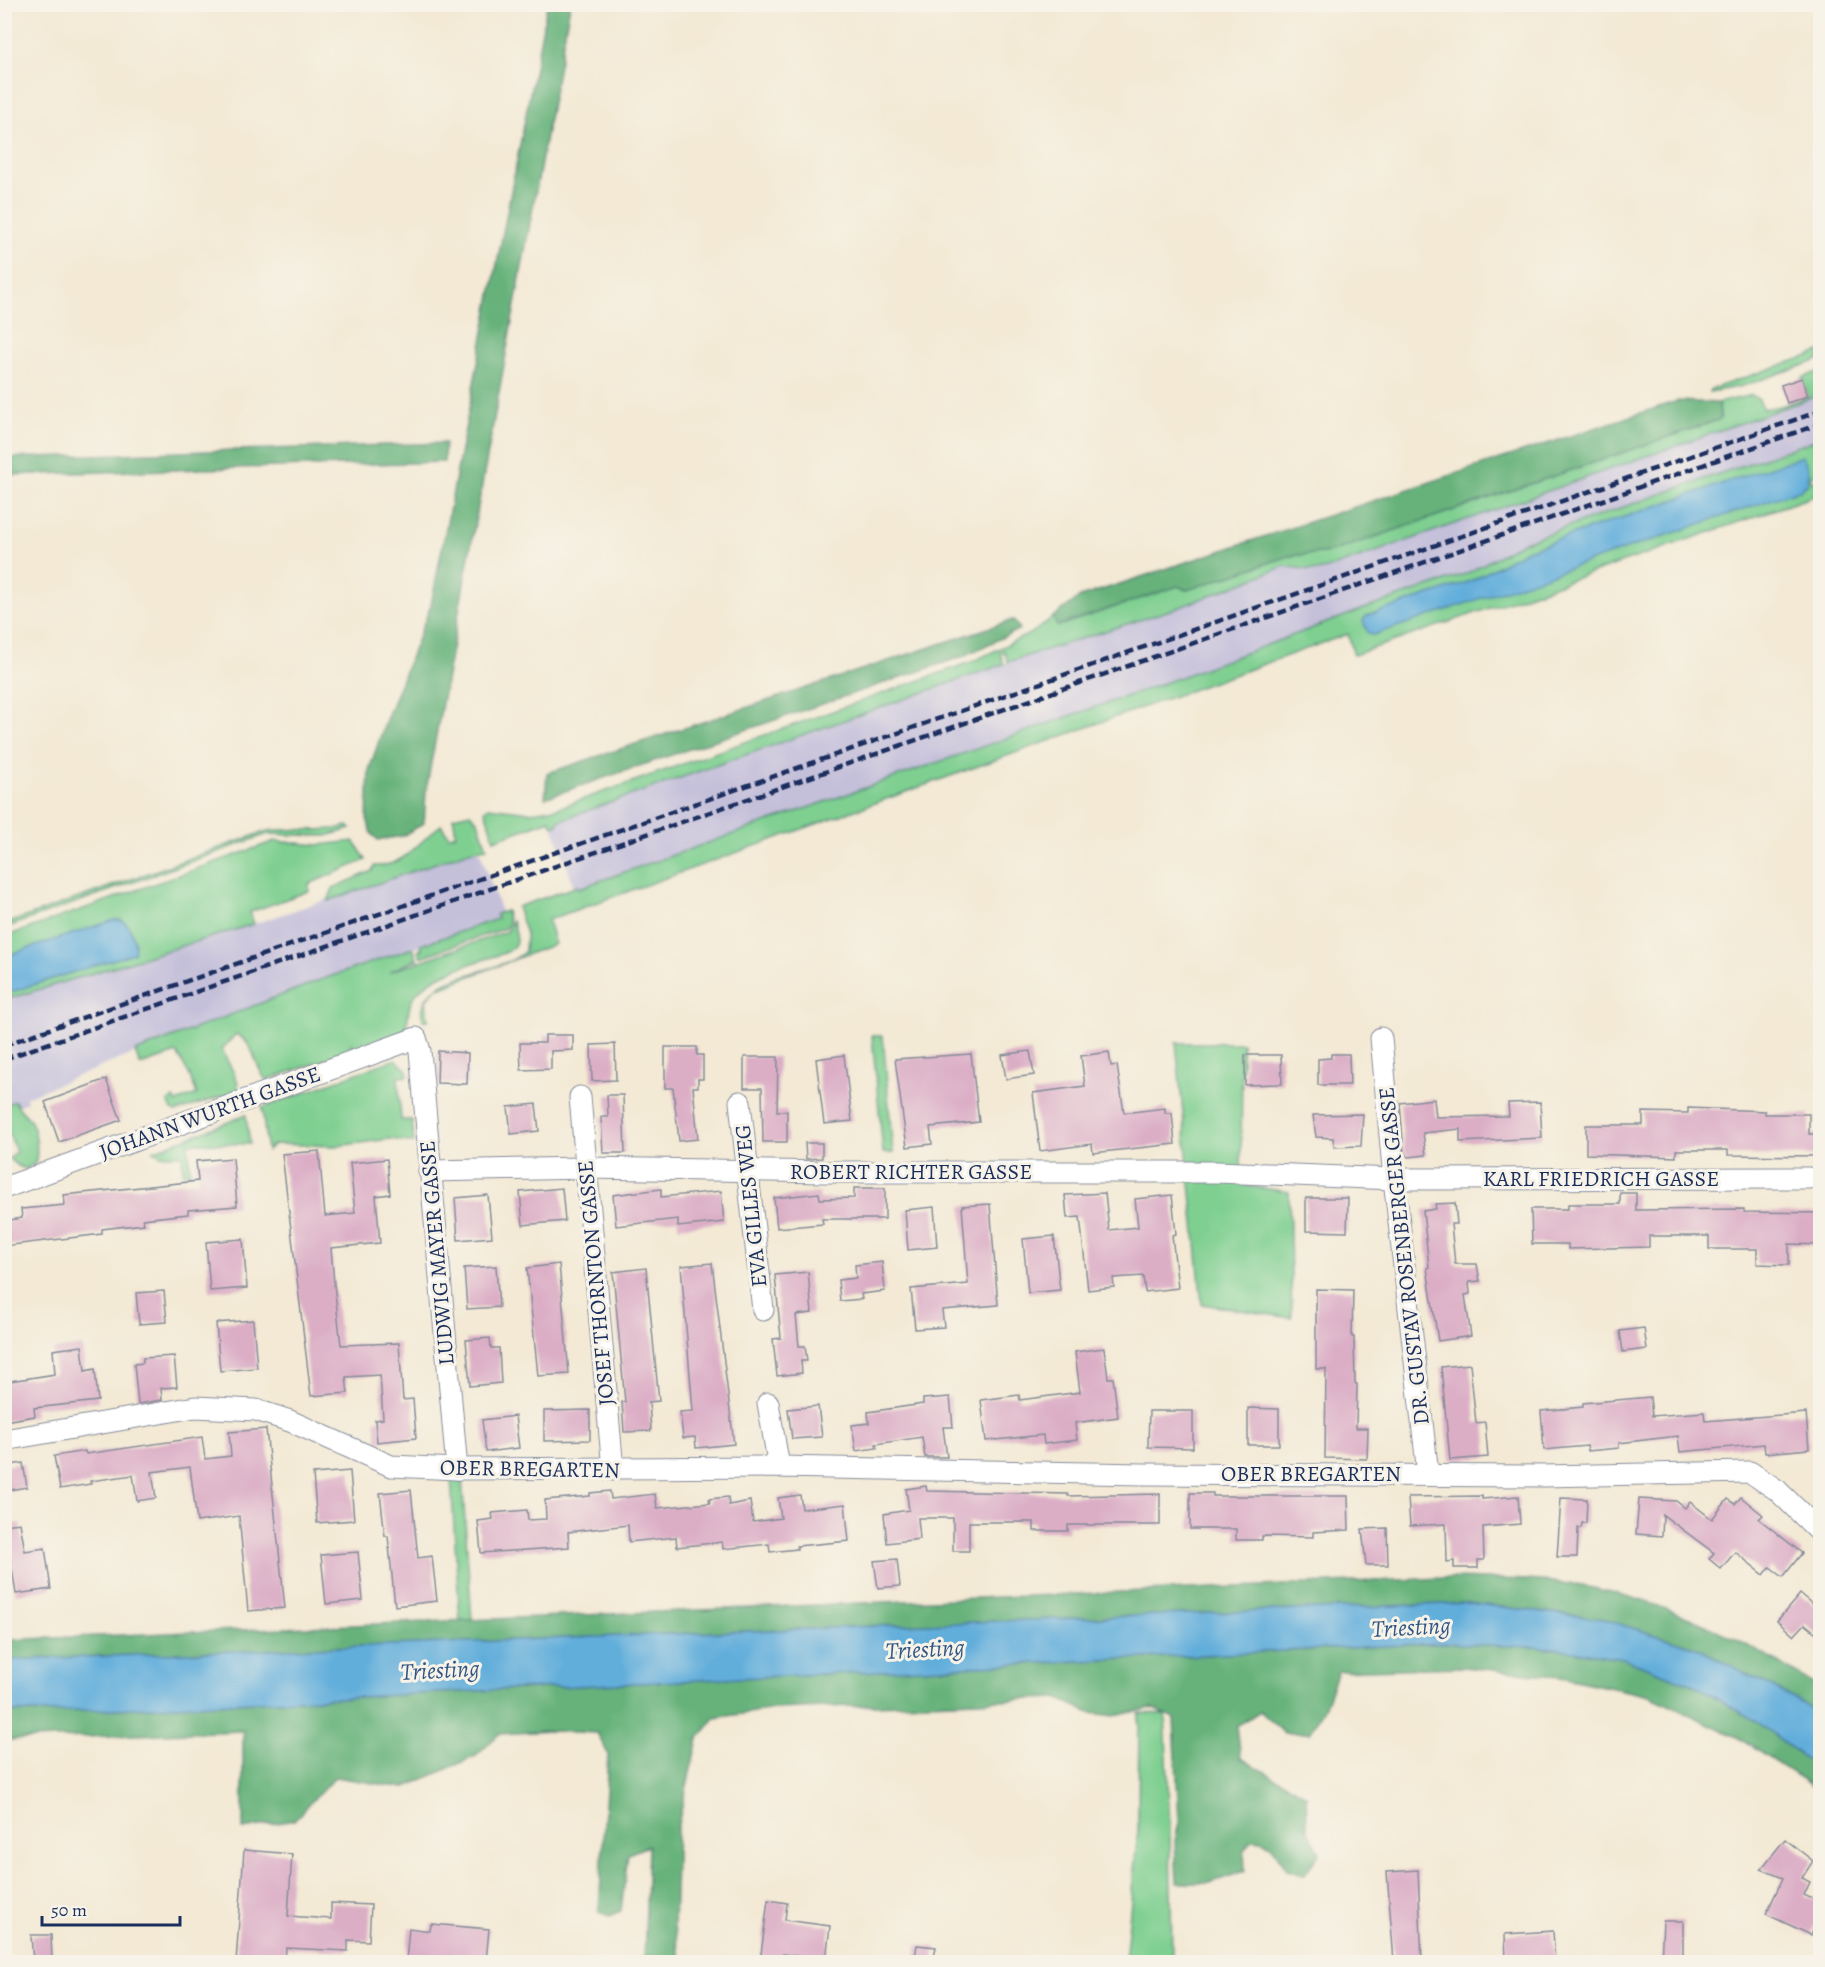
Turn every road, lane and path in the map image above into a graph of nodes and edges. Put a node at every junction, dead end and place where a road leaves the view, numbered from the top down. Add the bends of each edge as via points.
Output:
1 (417, 1038) joint
2 (1381, 1038) dead end
3 (580, 1097) dead end
4 (740, 1102) dead end
5 (586, 1168) junction
6 (429, 1171) junction
7 (746, 1172) junction
8 (1809, 1178) dead end
9 (1394, 1179) junction
10 (4, 1188) edge
11 (763, 1310) dead end
12 (768, 1403) dead end
13 (4, 1440) edge
14 (779, 1467) junction
15 (457, 1469) junction
16 (613, 1470) junction
17 (1428, 1474) junction
18 (1821, 1532) edge

1 - 6 street, LUDWIG MAYER GASSE
1 - 10 street, JOHANN WURTH GASSE
2 - 9 street, DR. GUSTAV ROSENBERGER GASSE
3 - 5 street, JOSEF THORNTON GASSE
4 - 7 street, EVA GILLES WEG
5 - 6 street, ROBERT RICHTER GASSE
5 - 7 street, ROBERT RICHTER GASSE
5 - 16 street, JOSEF THORNTON GASSE
6 - 15 street, LUDWIG MAYER GASSE
7 - 9 street, ROBERT RICHTER GASSE via 1217,1172
7 - 11 street, EVA GILLES WEG
8 - 9 street, KARL FRIEDRICH GASSE
9 - 17 street, DR. GUSTAV ROSENBERGER GASSE
12 - 14 street
13 - 15 street, OBER BREGARTEN via 195,1407 256,1410 392,1466
14 - 16 street, OBER BREGARTEN
14 - 17 street, OBER BREGARTEN via 1143,1474
15 - 16 street, OBER BREGARTEN
17 - 18 street, OBER BREGARTEN via 1750,1472 1777,1490

